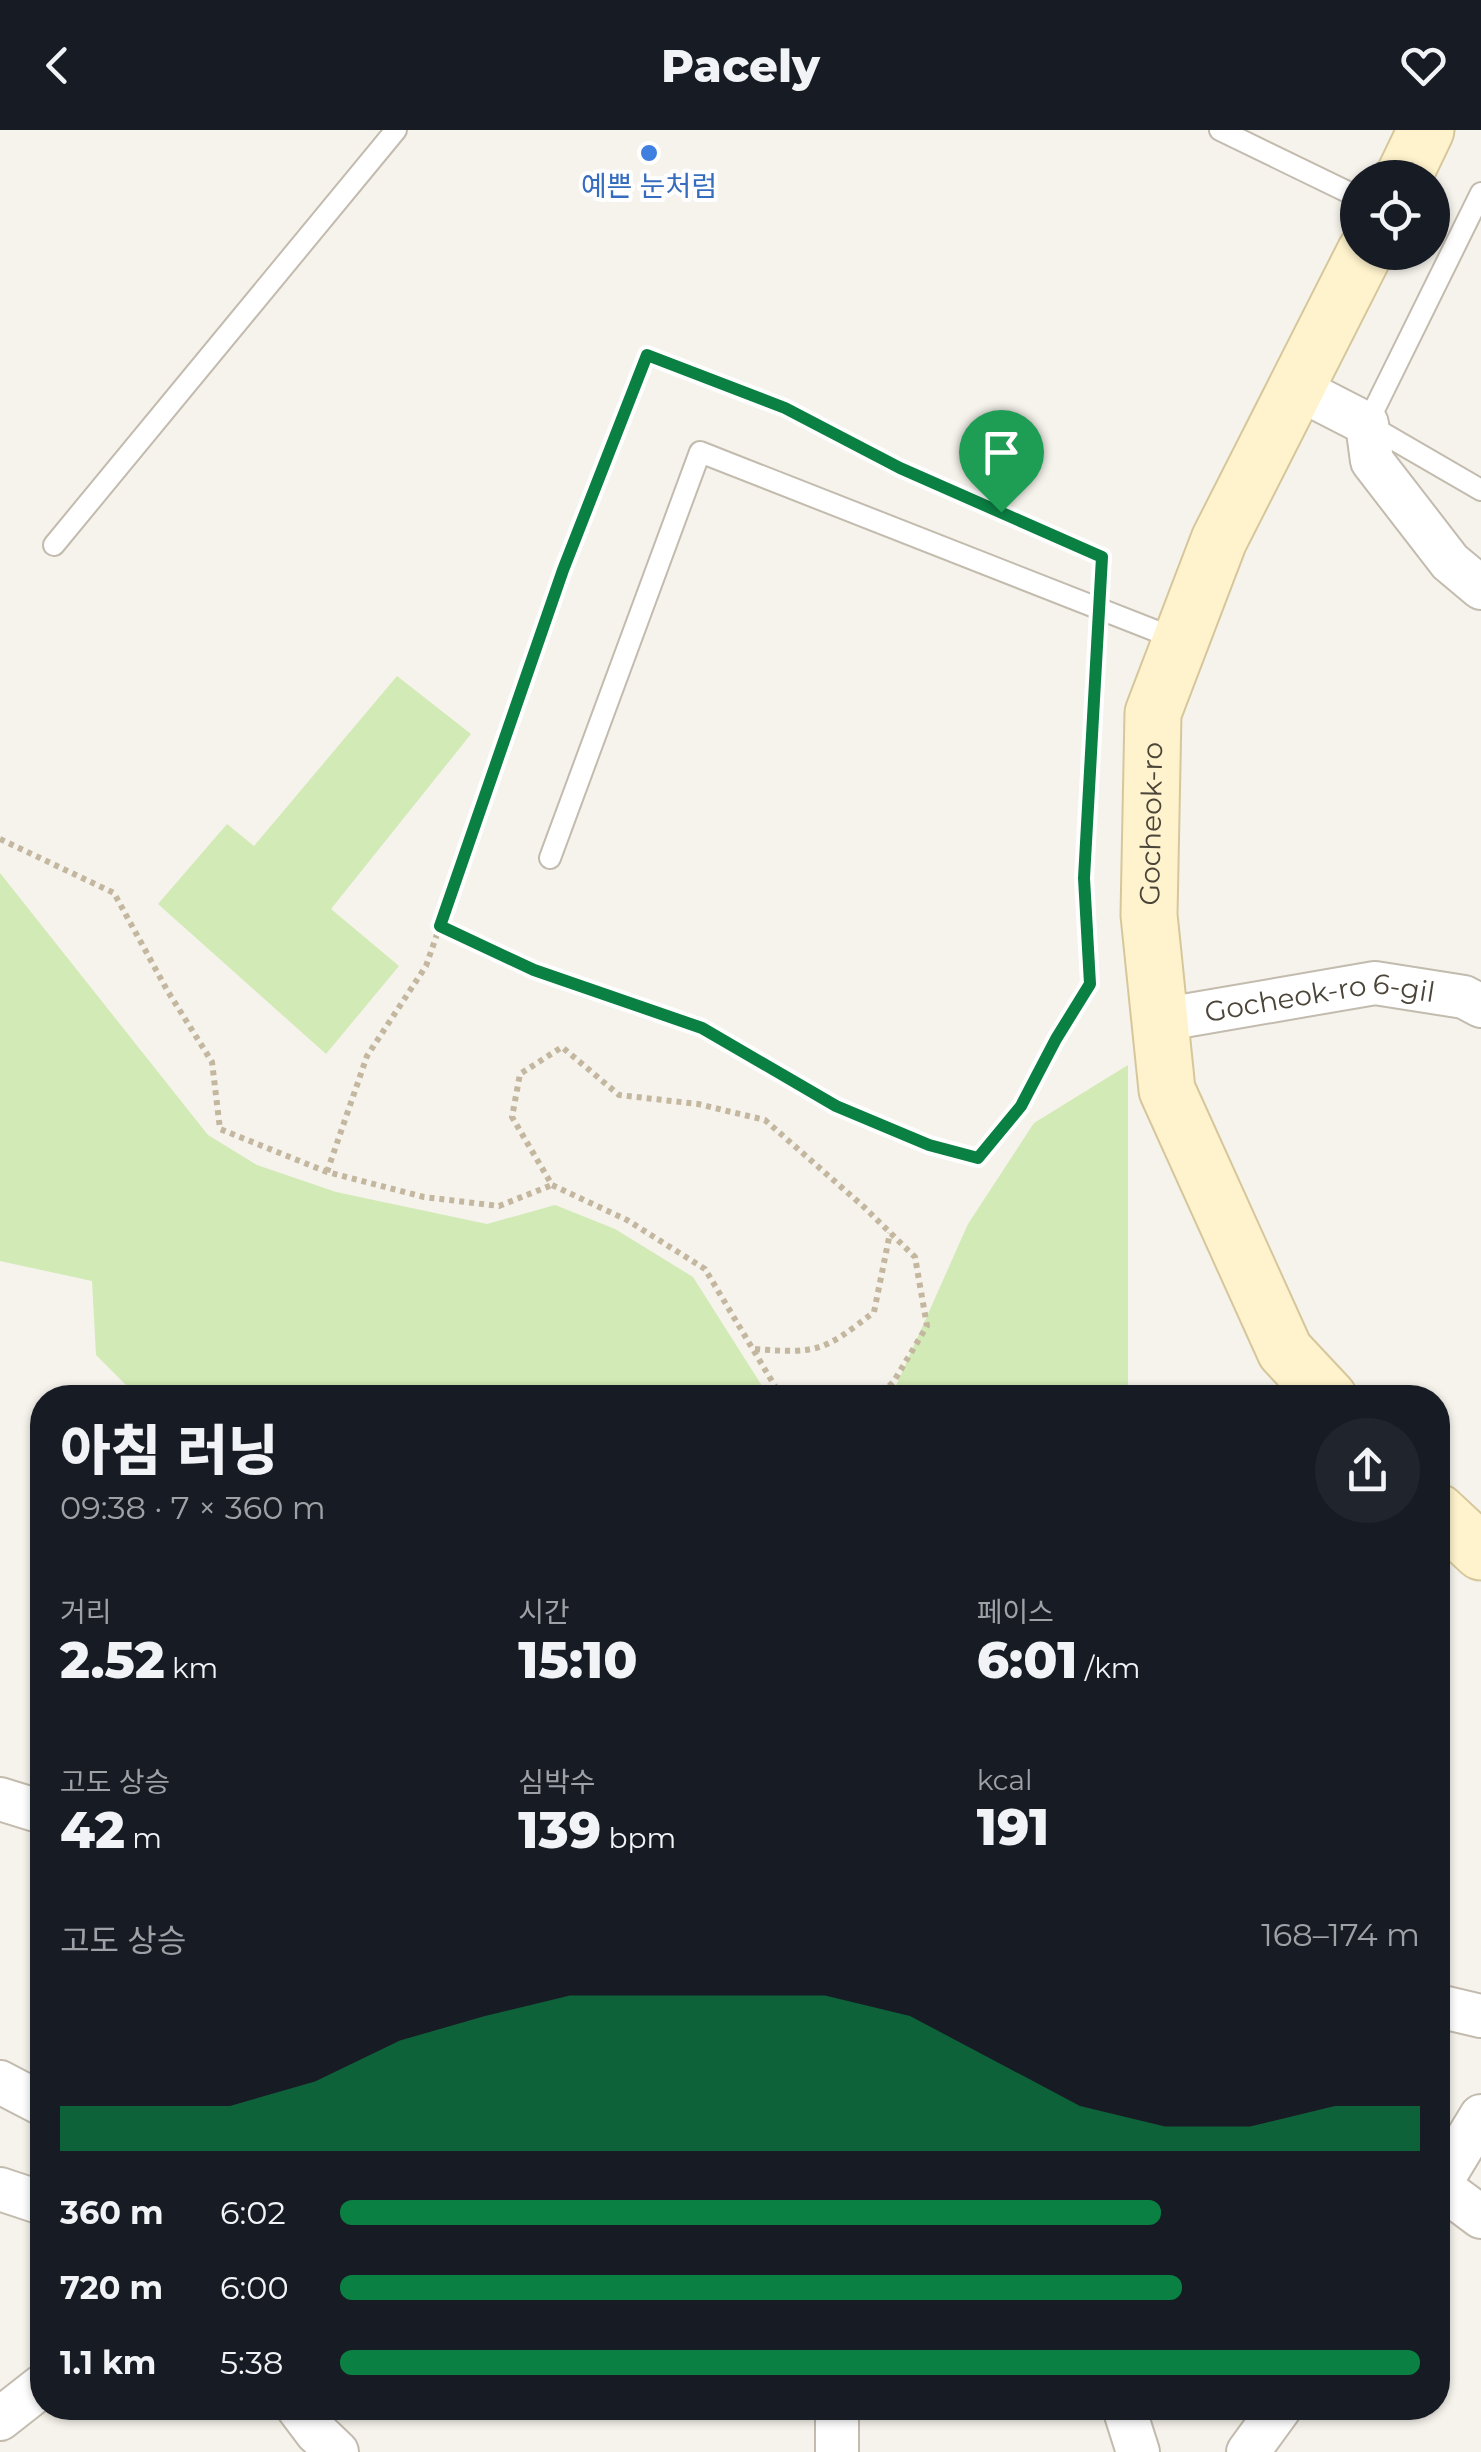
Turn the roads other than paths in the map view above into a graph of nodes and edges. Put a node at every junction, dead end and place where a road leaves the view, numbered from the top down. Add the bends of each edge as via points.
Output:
1 (396, 130) edge
2 (1220, 130) edge
3 (1426, 130) edge
4 (1412, 160) edge
5 (1340, 188) edge
6 (1481, 193) edge
7 (1356, 270) edge
8 (1295, 387) junction
9 (1368, 424) junction
10 (1481, 490) edge
11 (54, 545) dead end
12 (1481, 588) edge
13 (1181, 641) junction
14 (550, 858) dead end
15 (1481, 1006) edge
16 (1160, 1020) junction
17 (1316, 1385) edge
18 (1450, 1523) edge
19 (1481, 1552) edge
20 (0, 1799) edge
21 (30, 1808) edge
22 (1450, 2009) edge
23 (1481, 2016) edge
24 (0, 2082) edge
25 (30, 2098) edge
26 (1481, 2116) edge
27 (1450, 2166) edge
28 (0, 2189) edge
29 (1450, 2195) edge
30 (30, 2199) edge
31 (1481, 2217) edge
32 (30, 2395) edge
33 (0, 2419) edge
34 (317, 2420) edge
35 (838, 2420) edge
36 (1128, 2420) edge
37 (1271, 2420) edge
38 (337, 2452) edge
39 (837, 2452) edge
40 (1138, 2452) edge
41 (1248, 2452) edge

1 - 11 lane
2 - 5 lane
3 - 4 main road
6 - 9 lane
7 - 8 main road, Gocheok-ro
8 - 9 street
8 - 13 main road, Gocheok-ro via 1219,540
9 - 10 lane
9 - 12 street via 1372,461 1450,562
13 - 14 lane via 700,452
13 - 16 main road, Gocheok-ro via 1154,714 1149,915
15 - 16 street, Gocheok-ro 6-gil via 1464,997 1374,983
16 - 17 main road, Gocheok-ro via 1167,1090 1285,1352
18 - 19 main road
20 - 21 street
22 - 23 street
24 - 25 street
26 - 27 street
28 - 30 street
29 - 31 street
32 - 33 street
34 - 38 street
35 - 39 street
36 - 40 street
37 - 41 street

